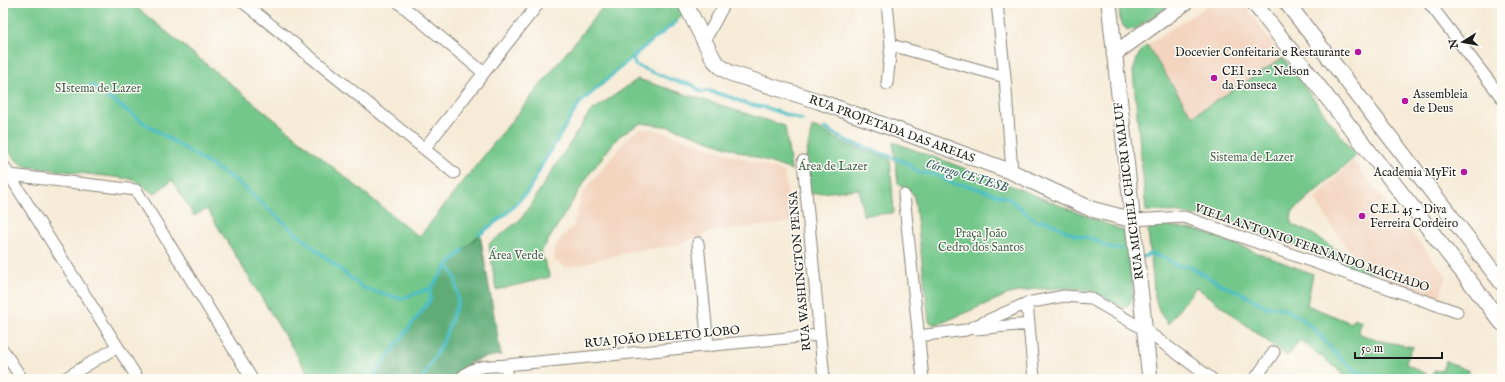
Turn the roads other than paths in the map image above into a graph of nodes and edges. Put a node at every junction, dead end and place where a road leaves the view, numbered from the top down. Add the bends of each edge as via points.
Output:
1 (244, 3) edge
2 (400, 3) edge
3 (539, 3) edge
4 (685, 3) edge
5 (725, 3) edge
6 (887, 3) edge
7 (997, 3) edge
8 (1109, 3) edge
9 (1185, 3) edge
10 (1254, 3) edge
11 (1287, 3) edge
12 (1429, 3) edge
13 (704, 42) junction
14 (891, 45) junction
15 (1114, 54) junction
16 (484, 73) junction
17 (1005, 77) junction
18 (888, 84) dead end
19 (1502, 98) edge
20 (424, 149) junction
21 (803, 161) dead end
22 (3, 165) edge
23 (1012, 172) junction
24 (454, 173) dead end
25 (10, 175) junction
26 (904, 195) dead end
27 (1133, 220) junction
28 (698, 244) dead end
29 (1502, 283) edge
30 (1027, 303) junction
31 (1457, 312) dead end
32 (1502, 323) edge
33 (1029, 324) junction
34 (966, 330) junction
35 (1145, 330) junction
36 (819, 335) junction
37 (918, 336) junction
38 (708, 346) junction
39 (117, 347) junction
40 (3, 350) edge
41 (1274, 352) dead end
42 (506, 365) junction
43 (22, 379) edge
44 (64, 379) edge
45 (138, 379) edge
46 (252, 379) edge
47 (460, 379) edge
48 (508, 379) edge
49 (824, 379) edge
50 (923, 379) edge
51 (1034, 379) edge
52 (1150, 379) edge
53 (1212, 379) edge
54 (1255, 379) edge

1 - 20 street
2 - 16 street
3 - 16 street
4 - 13 street, RUA PROJETADA DAS AREIAS
5 - 13 street
6 - 14 street
7 - 17 street
8 - 15 street, RUA MICHEL CHICRI MALUF
9 - 15 street
10 - 32 street
11 - 29 street
12 - 19 street
13 - 23 street, RUA PROJETADA DAS AREIAS via 714,60 730,73 818,101
14 - 17 street
14 - 18 street
15 - 27 street, RUA MICHEL CHICRI MALUF
16 - 20 street
17 - 23 street
20 - 24 street
21 - 36 street, RUA WASHINGTON PENSA
22 - 25 street
23 - 27 street, RUA PROJETADA DAS AREIAS via 1091,209
25 - 39 street
25 - 46 street via 136,190
26 - 37 street
27 - 31 street, VIELA ANTONIO FERNANDO MACHADO via 1184,218
27 - 35 street, RUA MICHEL CHICRI MALUF
28 - 38 street
30 - 33 street
30 - 34 street
30 - 35 street via 1064,296 1090,298
33 - 34 street
33 - 51 street
34 - 37 street
35 - 52 street, RUA MICHEL CHICRI MALUF
35 - 53 street
36 - 38 street, RUA JOÃO DELETO LOBO
36 - 49 street, RUA WASHINGTON PENSA
37 - 50 street
38 - 42 street, RUA JOÃO DELETO LOBO
39 - 44 street
39 - 45 street
40 - 43 street
41 - 54 street
42 - 47 street, RUA JOÃO DELETO LOBO via 477,367 469,370
42 - 48 street

